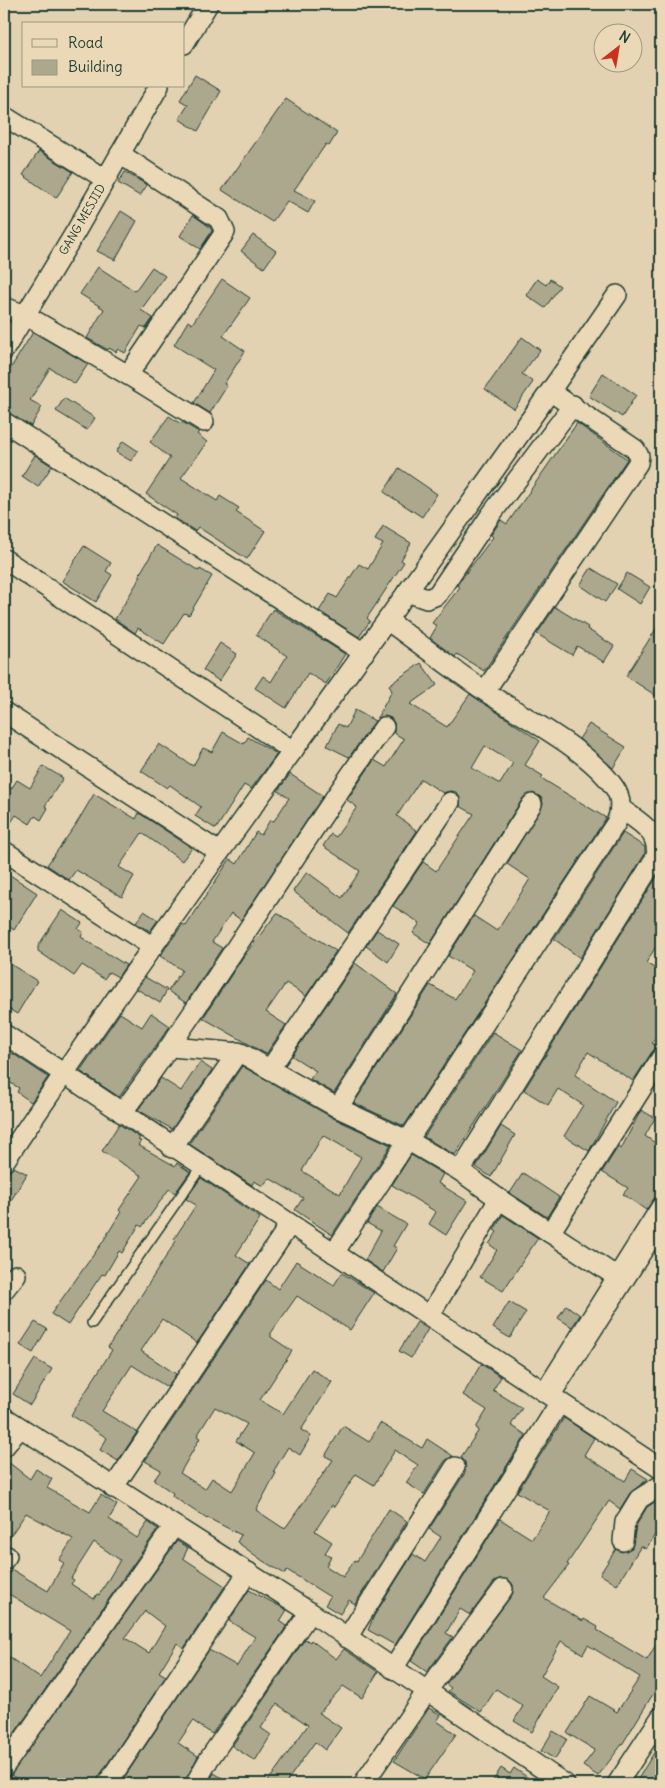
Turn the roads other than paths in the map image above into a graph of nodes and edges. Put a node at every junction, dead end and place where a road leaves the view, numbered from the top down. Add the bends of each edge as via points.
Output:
1 (199, 7) edge
2 (185, 42) edge
3 (158, 88) edge
4 (4, 116) edge
5 (120, 154) junction
6 (105, 179) junction
7 (617, 295) dead end
8 (4, 307) edge
9 (24, 315) junction
10 (4, 350) edge
11 (128, 374) junction
12 (550, 392) junction
13 (573, 405) junction
14 (4, 422) edge
15 (204, 422) dead end
16 (4, 559) edge
17 (407, 592) junction
18 (387, 620) junction
19 (364, 653) junction
20 (485, 691) junction
21 (4, 712) edge
22 (384, 728) dead end
23 (293, 751) junction
24 (450, 802) dead end
25 (532, 804) dead end
26 (620, 808) junction
27 (657, 824) edge
28 (4, 851) edge
29 (220, 852) junction
30 (154, 947) junction
31 (4, 1034) edge
32 (171, 1047) junction
33 (238, 1052) junction
34 (661, 1058) edge
35 (270, 1069) junction
36 (63, 1074) junction
37 (338, 1108) junction
38 (122, 1113) junction
39 (409, 1142) junction
40 (172, 1148) junction
41 (4, 1162) edge
42 (201, 1167) junction
43 (460, 1171) junction
44 (499, 1200) junction
45 (661, 1207) edge
46 (290, 1224) junction
47 (661, 1232) edge
48 (550, 1233) junction
49 (334, 1253) junction
50 (16, 1275) dead end
51 (617, 1277) junction
52 (4, 1290) edge
53 (430, 1315) junction
54 (92, 1323) dead end
55 (553, 1398) junction
56 (4, 1417) edge
57 (20, 1428) junction
58 (4, 1447) edge
59 (455, 1468) dead end
60 (661, 1469) edge
61 (661, 1485) edge
62 (114, 1488) junction
63 (174, 1526) junction
64 (623, 1541) dead end
65 (248, 1572) junction
66 (503, 1590) dead end
67 (310, 1612) junction
68 (347, 1638) junction
69 (393, 1669) junction
70 (427, 1692) junction
71 (661, 1717) edge
72 (4, 1767) edge
73 (555, 1781) edge
74 (107, 1784) edge
75 (195, 1784) edge
76 (363, 1784) edge
77 (617, 1784) edge

1 - 2 street
3 - 5 street, GANG MESJID
4 - 6 street
5 - 6 street, GANG MESJID
5 - 11 street via 219,219 225,232
6 - 9 street, GANG MESJID
7 - 12 street
8 - 9 street
9 - 10 street, GANG MESJID
9 - 11 street
11 - 15 street
12 - 13 street
12 - 17 street
13 - 17 street via 490,516 437,594 427,599
13 - 20 street via 635,449 640,456 638,463
14 - 19 street
16 - 23 street
17 - 18 street
18 - 19 street
18 - 20 street
19 - 23 street
20 - 26 street via 565,743 604,774 618,794
21 - 29 street
22 - 32 street via 330,802
23 - 29 street
24 - 35 street
25 - 37 street
26 - 27 street
26 - 39 street via 616,823
27 - 43 street via 653,864
28 - 30 street
29 - 30 street
30 - 36 street
31 - 36 street
32 - 33 street
32 - 38 street
33 - 35 street
33 - 40 street
34 - 48 street
35 - 37 street
36 - 38 street
36 - 41 street
37 - 39 street
38 - 40 street
39 - 43 street
39 - 49 street
40 - 42 street
42 - 46 street
42 - 54 lane
43 - 44 street
44 - 48 street
44 - 53 street
45 - 51 street
46 - 49 street
46 - 62 street
47 - 55 lane
48 - 51 street
49 - 53 street
50 - 52 street
51 - 55 street
53 - 55 street
55 - 60 street
55 - 69 street
56 - 57 street
57 - 58 street
57 - 62 street
59 - 68 street
61 - 64 street via 639,1499 623,1527
62 - 63 street
63 - 65 street
63 - 72 street
65 - 67 street
65 - 74 street
66 - 70 street
67 - 68 street
67 - 75 street
68 - 69 street
69 - 70 street
70 - 73 street
70 - 76 street
71 - 77 street

